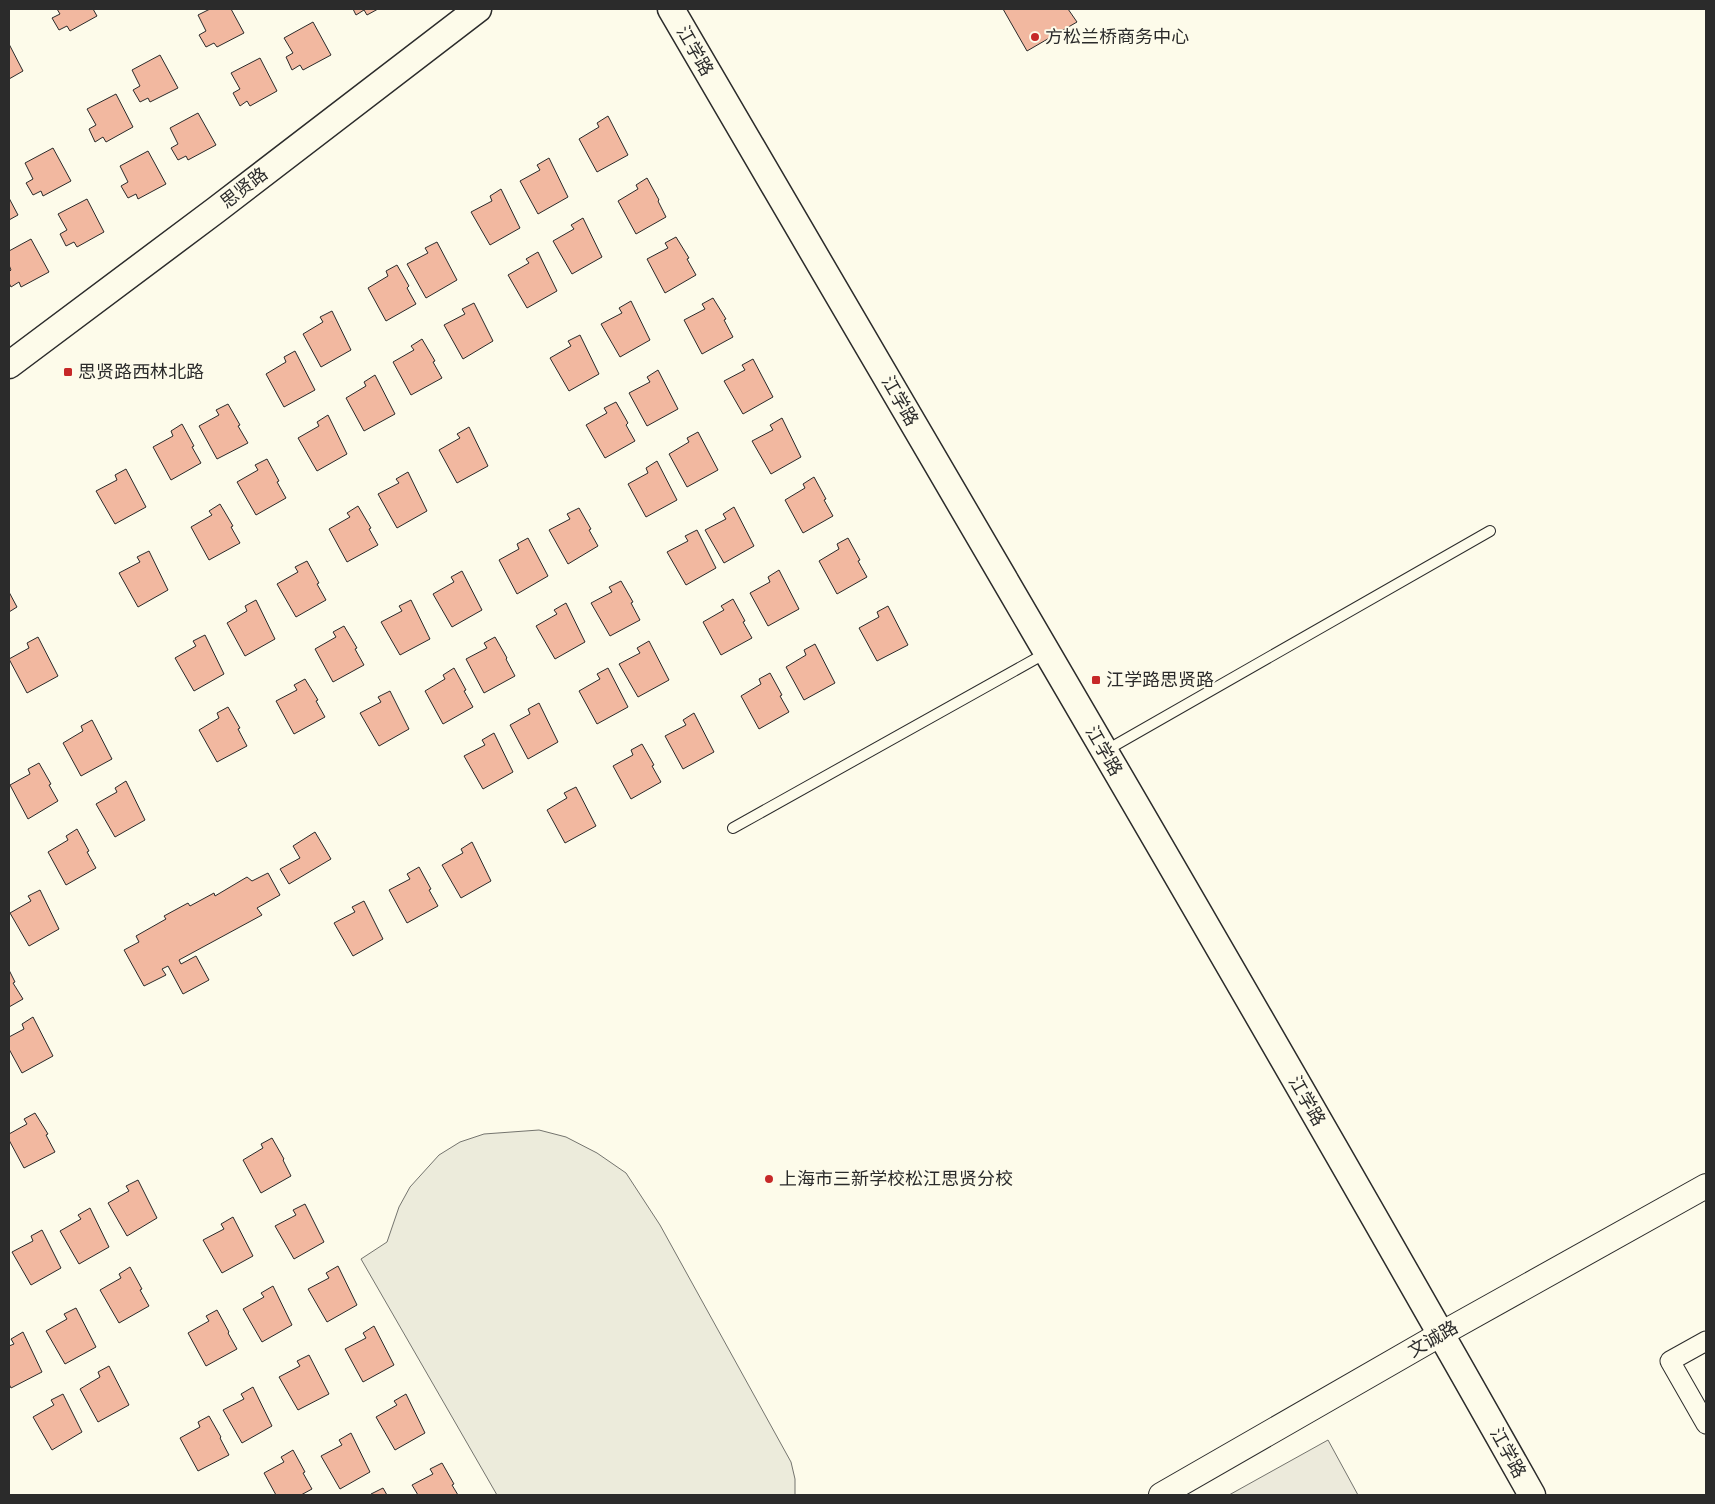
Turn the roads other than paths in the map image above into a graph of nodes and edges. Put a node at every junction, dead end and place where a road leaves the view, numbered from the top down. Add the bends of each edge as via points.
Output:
1 (478, 9) edge
2 (671, 9) edge
3 (9, 365) edge
4 (1490, 531) dead end
5 (1047, 653) junction
6 (1104, 751) junction
7 (733, 828) dead end
8 (1706, 1186) edge
9 (1441, 1334) junction
10 (1706, 1341) edge
11 (1706, 1424) edge
12 (1161, 1495) edge
13 (1532, 1495) edge

1 - 3 main road, 思贤路
2 - 5 main road, 江学路
4 - 6 lane
5 - 6 main road, 江学路
5 - 7 lane
6 - 9 main road, 江学路
8 - 9 street, 文诚路
9 - 12 street, 文诚路
9 - 13 main road, 江学路
10 - 11 street via 1670,1361

